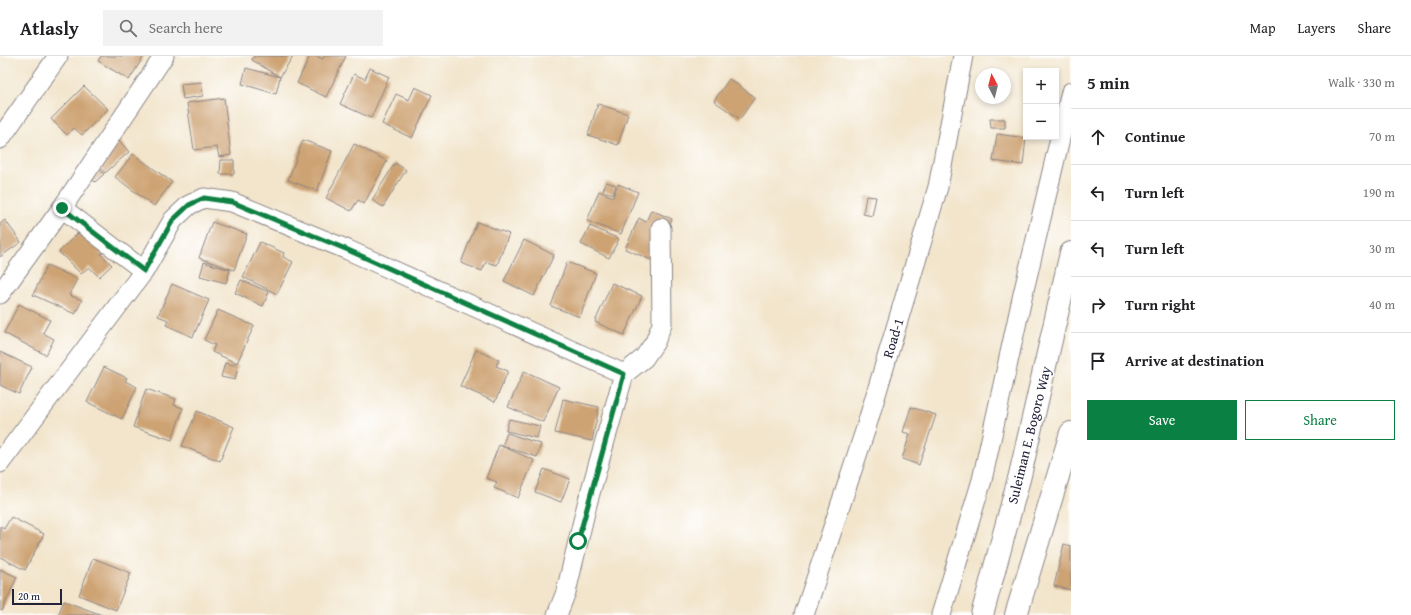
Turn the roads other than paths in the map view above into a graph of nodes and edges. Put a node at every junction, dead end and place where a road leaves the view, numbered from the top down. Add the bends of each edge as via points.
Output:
1 (58, 56) edge
2 (164, 56) edge
3 (963, 56) edge
4 (1071, 92) edge
5 (0, 139) edge
6 (62, 208) junction
7 (661, 228) dead end
8 (1071, 253) edge
9 (144, 271) junction
10 (0, 294) edge
11 (624, 374) junction
12 (1071, 433) edge
13 (0, 463) edge
14 (556, 615) edge
15 (804, 615) edge
16 (942, 615) edge
17 (982, 615) edge
18 (1016, 615) edge

1 - 5 street
2 - 6 street
3 - 15 street, Road-1 via 938,187 865,431
4 - 16 street via 982,480
6 - 9 street
6 - 10 street
7 - 11 street via 662,324 655,342 644,358
8 - 17 main road, Suleiman E. Bogoro Way via 1020,475
9 - 11 street via 173,220 189,205 204,198 232,202 348,250
9 - 13 street
11 - 14 street via 587,504 566,592
12 - 18 main road

